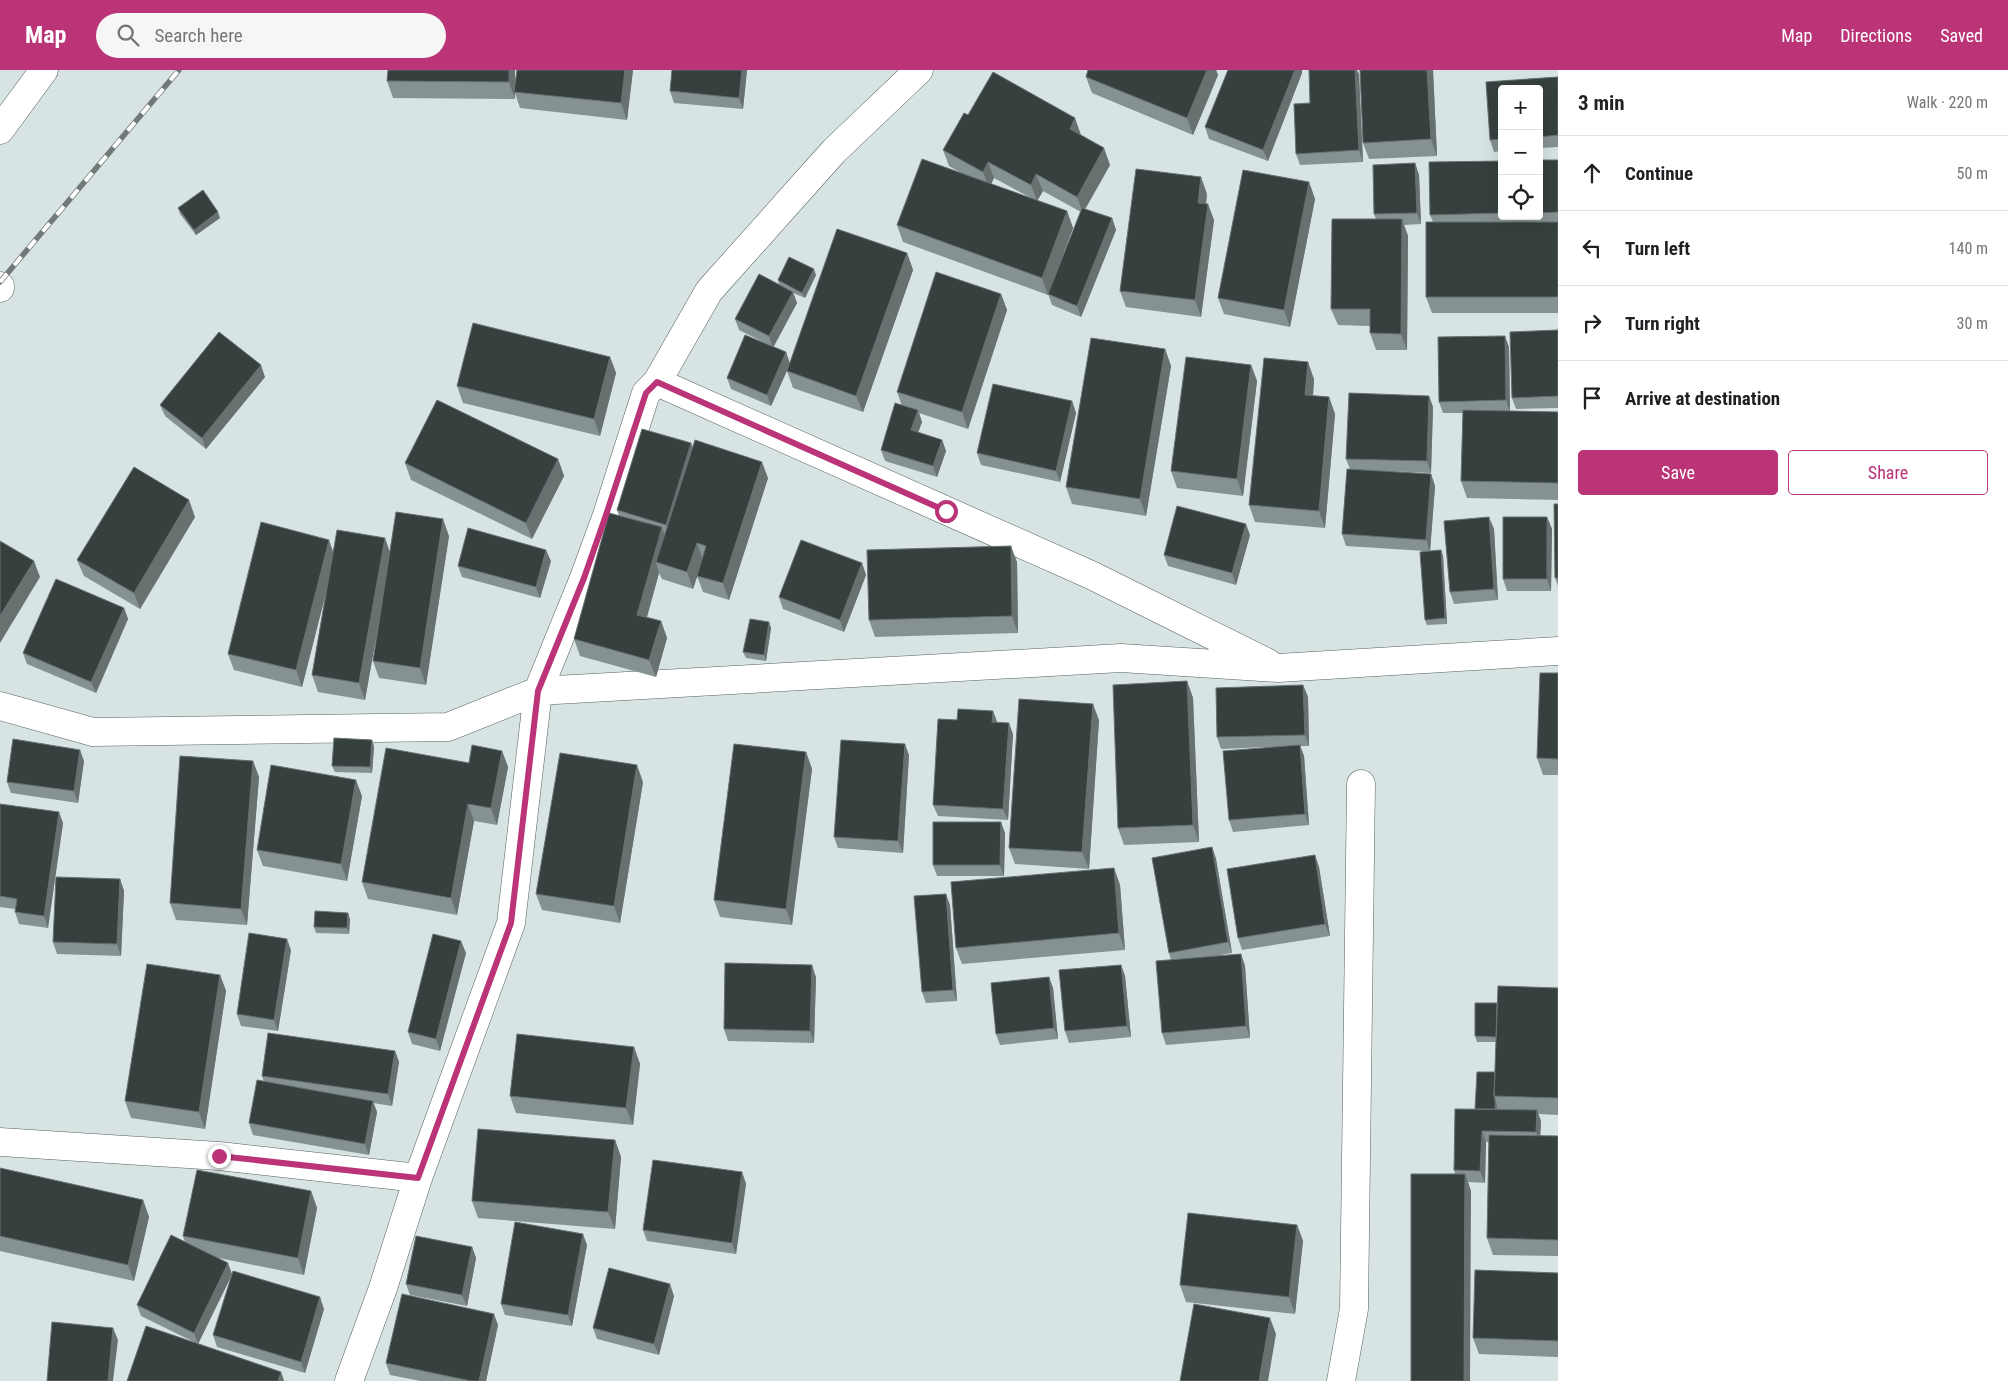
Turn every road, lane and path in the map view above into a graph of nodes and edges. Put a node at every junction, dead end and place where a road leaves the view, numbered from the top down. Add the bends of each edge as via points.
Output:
1 (44, 70) edge
2 (919, 70) edge
3 (0, 130) edge
4 (657, 382) junction
5 (1558, 651) edge
6 (1278, 668) junction
7 (538, 691) junction
8 (0, 706) edge
9 (1361, 784) dead end
10 (0, 1142) edge
11 (418, 1178) junction
12 (349, 1381) edge
13 (1341, 1381) edge

1 - 3 street
2 - 4 street via 834,151 709,291
4 - 6 street via 1090,575
4 - 7 street via 646,393 600,533
5 - 6 street
6 - 7 street via 1121,658
7 - 8 street via 448,727 93,732
7 - 11 street via 511,923
9 - 13 street via 1354,1309
10 - 11 street via 219,1156
11 - 12 street via 384,1288

